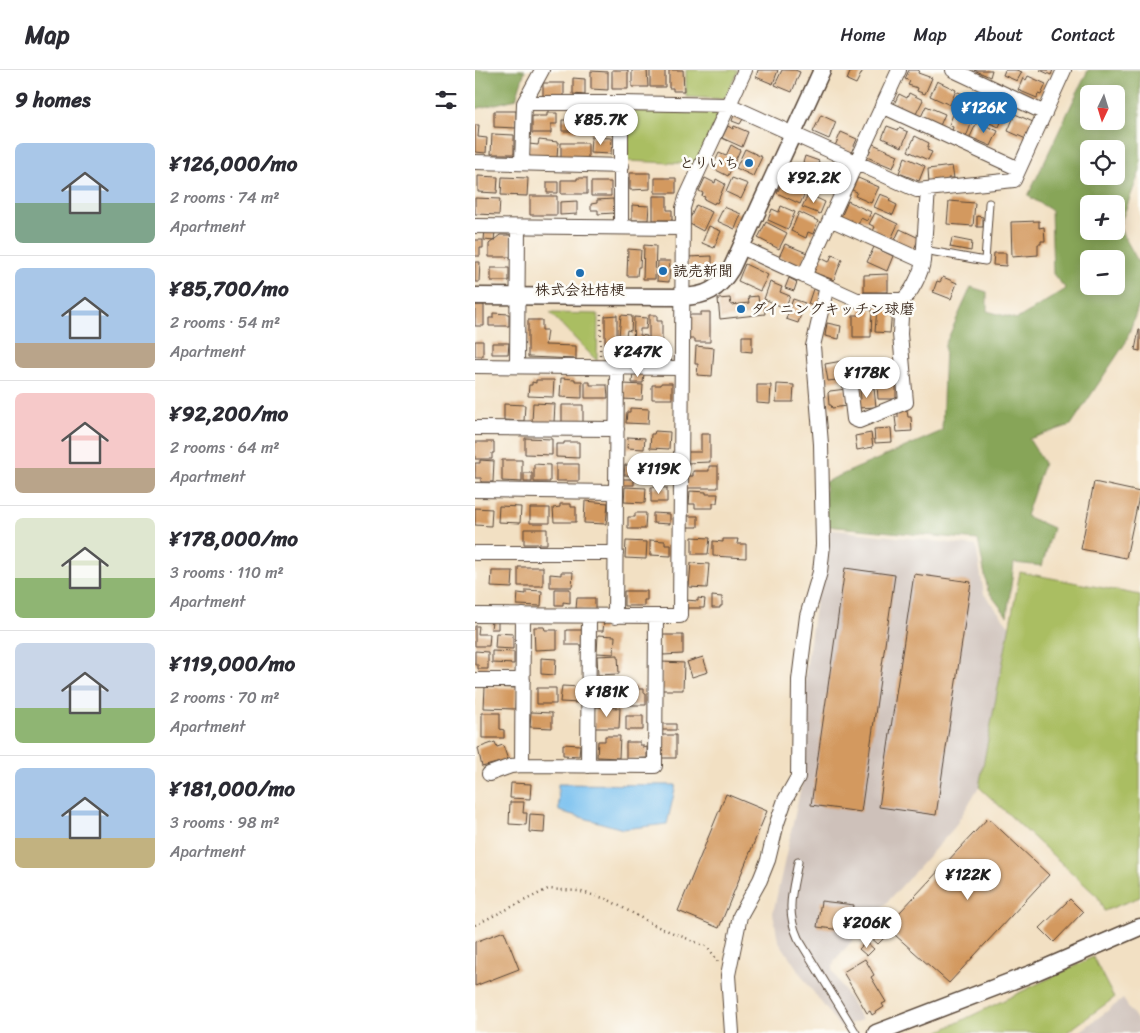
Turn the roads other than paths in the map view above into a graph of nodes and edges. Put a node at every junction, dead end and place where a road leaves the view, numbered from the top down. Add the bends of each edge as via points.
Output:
1 (542, 70) edge
2 (745, 70) edge
3 (822, 70) edge
4 (899, 70) edge
5 (953, 70) edge
6 (1065, 70) edge
7 (524, 103) junction
8 (621, 103) junction
9 (729, 105) junction
10 (882, 106) junction
11 (1045, 112) junction
12 (793, 133) junction
13 (475, 162) edge
14 (522, 162) junction
15 (856, 163) junction
16 (622, 166) junction
17 (1019, 169) junction
18 (928, 189) junction
19 (989, 202) dead end
20 (830, 219) junction
21 (475, 226) edge
22 (518, 227) junction
23 (621, 227) junction
24 (683, 228) junction
25 (741, 247) junction
26 (923, 256) junction
27 (804, 276) junction
28 (827, 286) junction
29 (475, 296) edge
30 (518, 296) junction
31 (682, 297) junction
32 (902, 300) junction
33 (475, 366) edge
34 (517, 366) junction
35 (617, 367) junction
36 (681, 368) junction
37 (903, 369) junction
38 (475, 428) edge
39 (617, 429) junction
40 (475, 490) edge
41 (616, 492) junction
42 (475, 553) edge
43 (616, 554) junction
44 (475, 615) edge
45 (523, 616) junction
46 (589, 616) junction
47 (615, 617) junction
48 (655, 617) junction
49 (475, 680) edge
50 (523, 680) junction
51 (522, 765) junction
52 (588, 766) junction
53 (489, 774) dead end
54 (799, 862) dead end
55 (1140, 927) edge
56 (732, 1033) edge
57 (855, 1033) edge
58 (876, 1033) edge

1 - 7 street
2 - 9 street
3 - 12 street
4 - 10 street
5 - 11 street
6 - 11 street
7 - 8 street
7 - 14 street
8 - 9 street
8 - 16 street
9 - 12 street
9 - 24 street via 686,198
10 - 15 street
10 - 17 street
11 - 17 street
12 - 15 street
12 - 25 street
13 - 14 street
14 - 16 street
15 - 18 street via 917,190
15 - 20 street
16 - 23 street
17 - 18 street via 1013,180
18 - 26 street
19 - 26 lane via 985,261
20 - 26 street
20 - 27 street
21 - 22 street
22 - 23 street
22 - 30 street
23 - 24 street
24 - 31 street
25 - 27 street
25 - 31 street via 720,284 698,296
26 - 32 street via 910,293
27 - 28 street
28 - 32 street via 857,300
28 - 56 street via 813,346 821,444 823,555 807,616 798,707 798,777 785,800 761,880 740,916 728,975
29 - 30 street
30 - 31 street
30 - 34 street
31 - 36 street
32 - 37 street
33 - 34 street
34 - 35 street
35 - 36 street
35 - 39 street
36 - 48 street via 680,616
37 - 37 street via 906,402 859,421 854,419 851,374
38 - 39 street
39 - 41 street
40 - 41 street
41 - 43 street
42 - 43 street
43 - 47 street
44 - 45 street
45 - 46 street
45 - 50 street
46 - 47 street
46 - 52 street
47 - 48 street
48 - 52 street via 655,766
49 - 50 street
50 - 51 street
51 - 52 street
51 - 53 street
54 - 57 lane via 790,911 792,924 797,938
55 - 58 street via 1038,971

